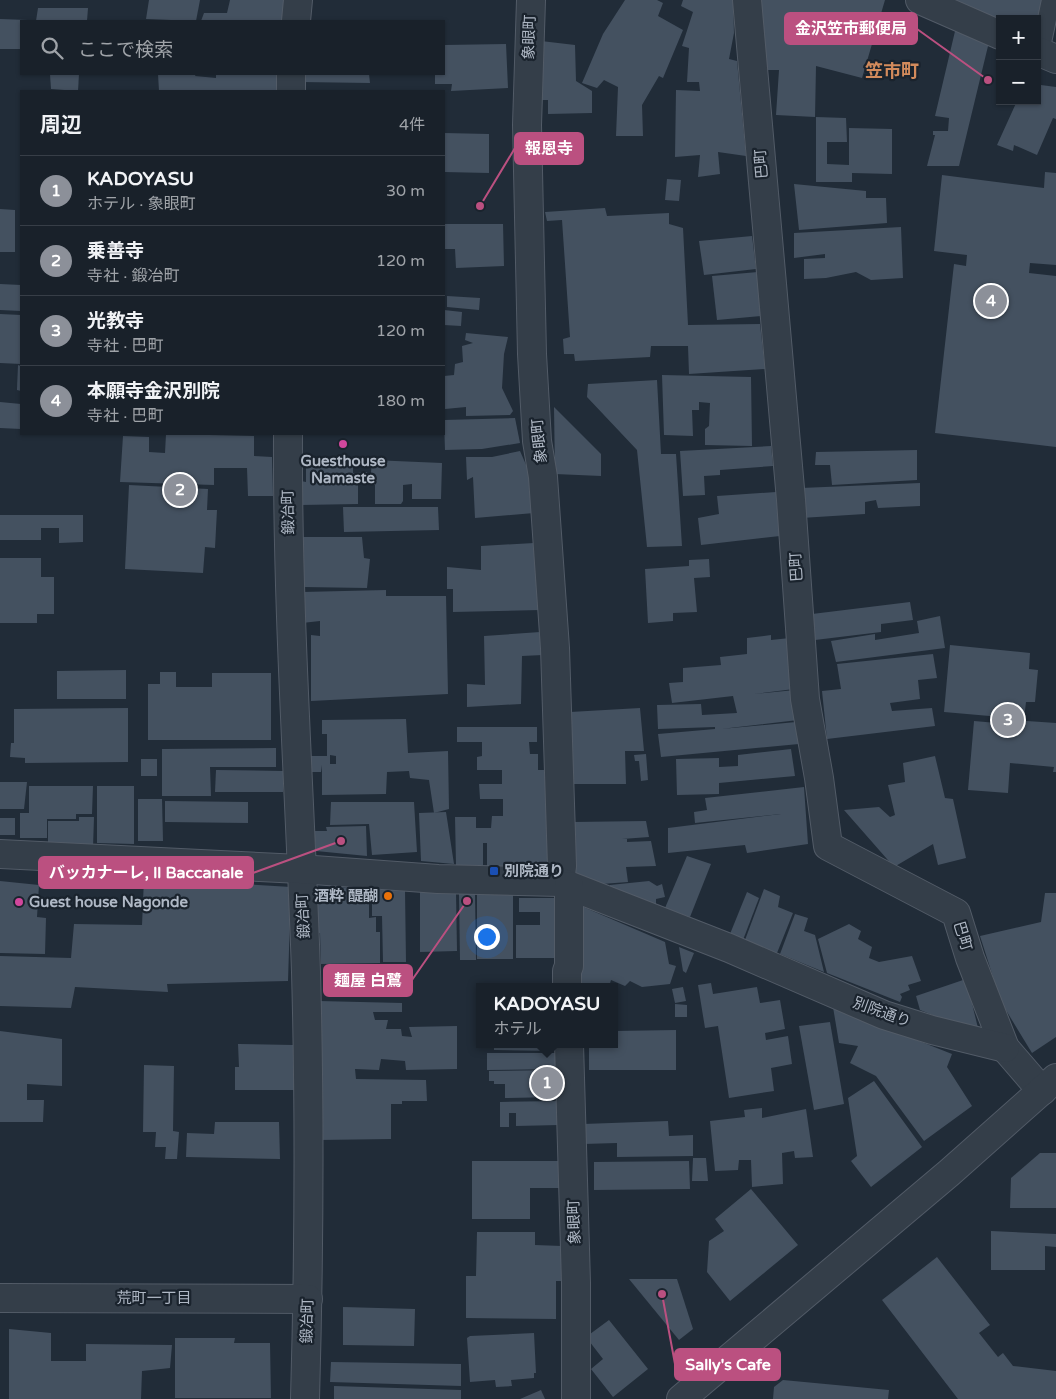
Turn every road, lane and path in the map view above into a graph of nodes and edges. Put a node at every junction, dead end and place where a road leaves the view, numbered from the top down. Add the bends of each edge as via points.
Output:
1 (298, 0) edge
2 (531, 0) edge
3 (747, 0) edge
4 (920, 0) edge
5 (1051, 0) edge
6 (296, 20) edge
7 (996, 33) edge
8 (1044, 54) edge
9 (291, 75) edge
10 (291, 90) edge
11 (288, 435) edge
12 (0, 854) edge
13 (300, 869) junction
14 (564, 884) junction
15 (567, 983) edge
16 (569, 1048) edge
17 (1005, 1048) junction
18 (1049, 1085) edge
19 (0, 1298) edge
20 (308, 1299) junction
21 (305, 1399) edge
22 (576, 1399) edge
23 (681, 1399) edge

1 - 6 street
2 - 14 street, 象眼町 via 526,125 532,354 555,648
3 - 17 street, 巴町 via 805,699 828,846 956,913
4 - 7 street
5 - 8 lane
9 - 10 street
11 - 13 street, 鍛冶町
12 - 13 street, 別院通り
13 - 14 street, 別院通り
13 - 20 street, 鍛冶町 via 306,972
14 - 15 street, 象眼町
14 - 17 street, 別院通り via 728,948 884,1015
16 - 22 street, 象眼町
17 - 18 street
18 - 23 street via 950,1173
19 - 20 street, 荒町一丁目
20 - 21 street, 鍛冶町

